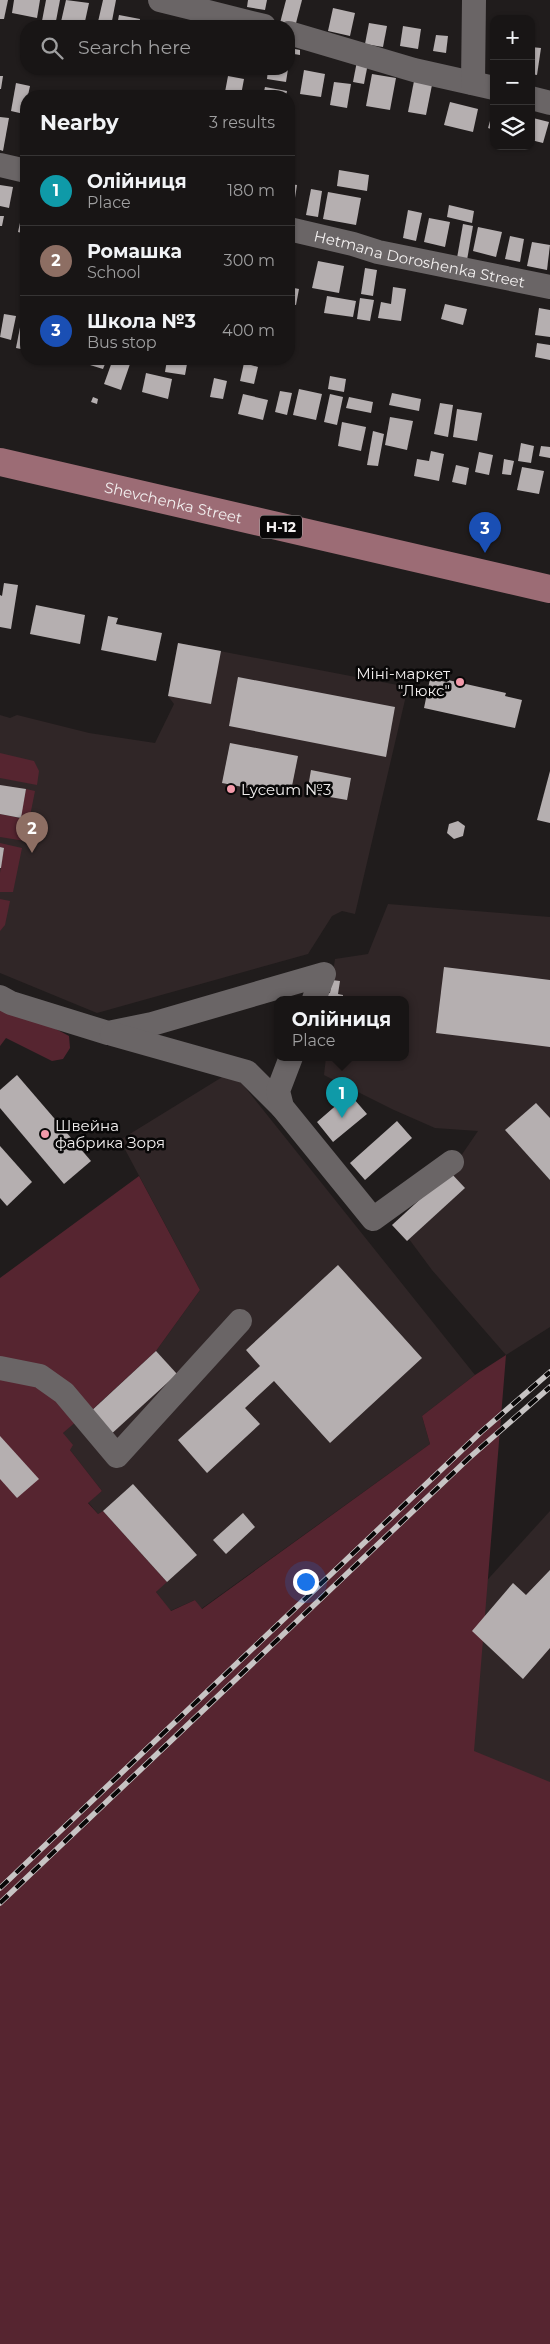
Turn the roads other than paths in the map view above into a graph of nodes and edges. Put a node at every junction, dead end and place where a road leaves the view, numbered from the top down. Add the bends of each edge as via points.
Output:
1 (160, 0) edge
2 (474, 0) edge
3 (240, 20) edge
4 (295, 35) edge
5 (483, 86) edge
6 (535, 99) edge
7 (550, 103) edge
8 (0, 165) edge
9 (20, 170) edge
10 (295, 230) edge
11 (550, 288) edge
12 (0, 462) edge
13 (550, 589) edge
14 (0, 996) edge
15 (315, 996) edge
16 (108, 1032) junction
17 (289, 1061) edge
18 (282, 1107) junction
19 (452, 1162) dead end
20 (240, 1321) dead end
21 (0, 1368) edge

1 - 3 street
2 - 5 street
4 - 5 street via 414,70
6 - 7 street
8 - 9 street
10 - 11 street, Hetmana Doroshenka Street via 378,252
12 - 13 main road, Shevchenka Street / Н-12
14 - 16 street via 11,1003
15 - 16 street via 324,974 152,1024
16 - 18 street via 246,1072
17 - 18 street via 278,1091
18 - 19 street via 373,1219
20 - 21 street via 117,1456 64,1392 40,1376

